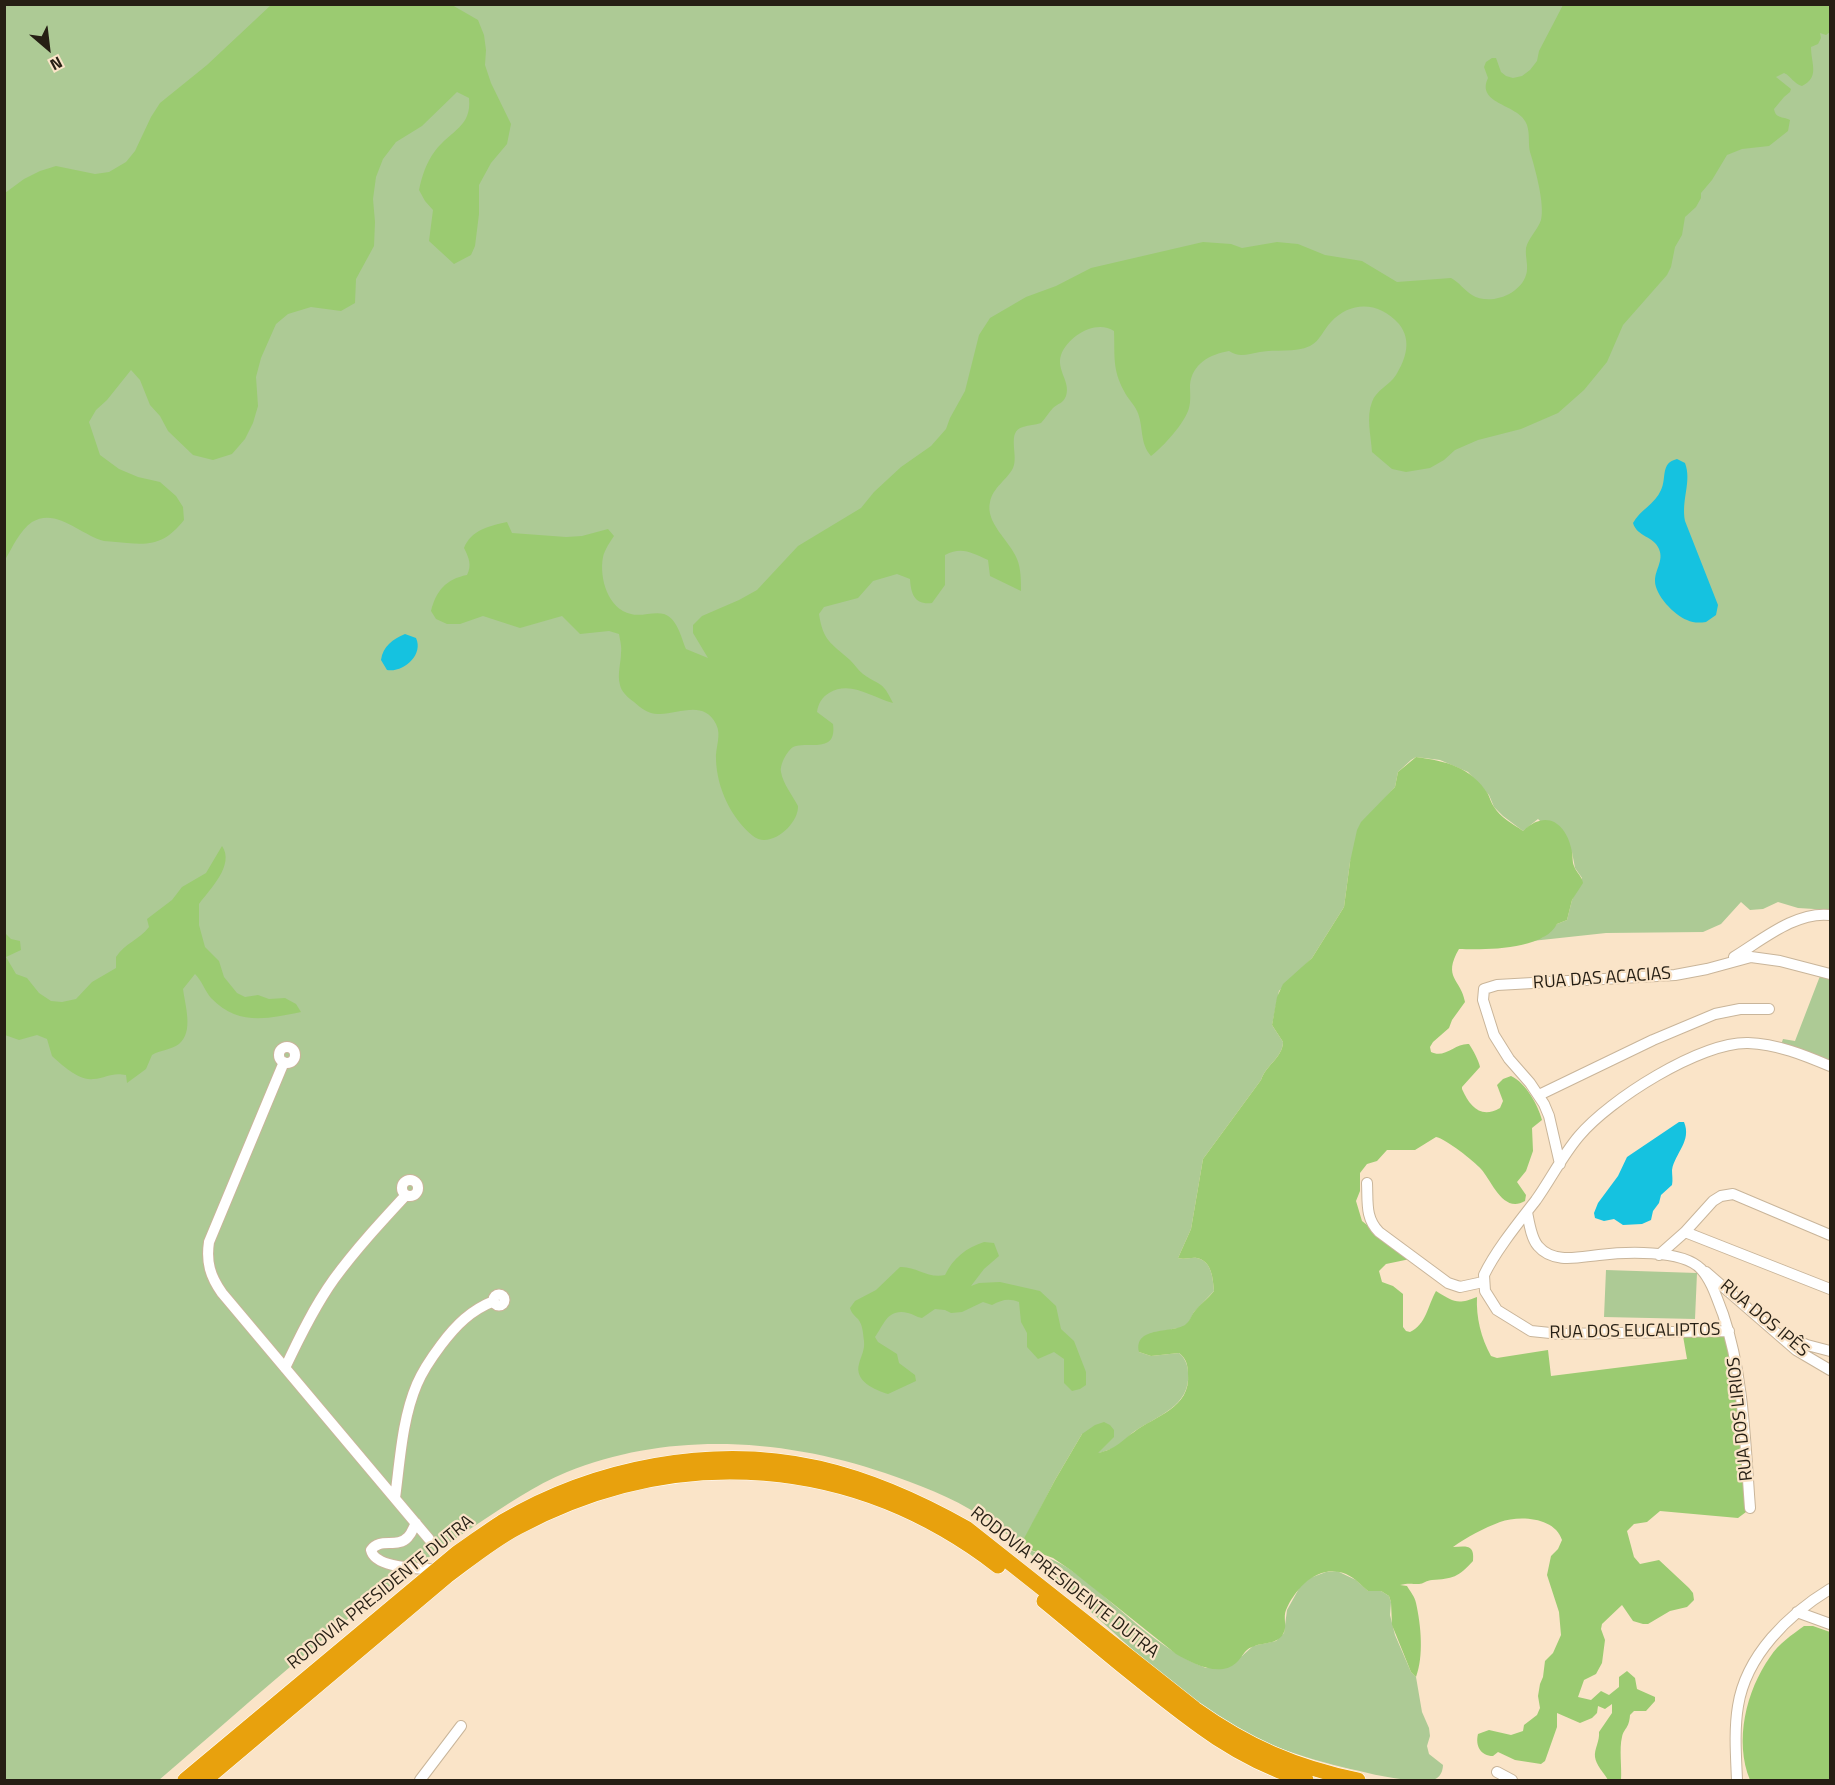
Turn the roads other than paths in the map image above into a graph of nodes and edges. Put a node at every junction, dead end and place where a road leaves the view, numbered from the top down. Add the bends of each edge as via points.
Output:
1 (1830, 915) edge
2 (1721, 964) junction
3 (1830, 974) edge
4 (1769, 1009) dead end
5 (284, 1062) dead end
6 (1830, 1066) edge
7 (1539, 1095) junction
8 (1560, 1164) junction
9 (1367, 1184) dead end
10 (406, 1195) dead end
11 (1527, 1212) junction
12 (1685, 1232) junction
13 (1830, 1235) edge
14 (1659, 1255) junction
15 (1698, 1266) junction
16 (1483, 1282) junction
17 (1830, 1289) edge
18 (494, 1301) dead end
19 (1771, 1329) junction
20 (1730, 1331) junction
21 (1830, 1351) edge
22 (285, 1368) junction
23 (1830, 1370) edge
24 (395, 1498) junction
25 (1750, 1508) dead end
26 (416, 1523) junction
27 (429, 1539) dead end
28 (438, 1570) junction
29 (1830, 1589) edge
30 (1797, 1612) junction
31 (1830, 1624) edge
32 (1101, 1642) junction
33 (1150, 1681) junction
34 (461, 1726) dead end
35 (1497, 1772) dead end
36 (184, 1780) edge
37 (205, 1780) edge
38 (420, 1780) edge
39 (1306, 1780) edge
40 (1358, 1780) edge
41 (1512, 1780) edge
42 (1737, 1780) edge

1 - 2 street via 1814,915 1794,922
2 - 3 street via 1751,957
2 - 7 street, RUA DAS ACACIAS via 1675,975 1483,990 1497,1041
4 - 7 street via 1715,1014
5 - 22 street via 209,1242 208,1259 215,1283
6 - 8 street via 1770,1045 1746,1043 1711,1050 1668,1070 1594,1119
7 - 8 street via 1549,1116
8 - 11 street
9 - 16 street via 1368,1216 1379,1232 1448,1283 1460,1287
10 - 22 street via 333,1281
11 - 14 street via 1538,1246 1552,1255 1573,1259
11 - 16 street via 1488,1267
12 - 13 street via 1713,1201 1733,1194
12 - 14 street
12 - 17 street
14 - 15 street
15 - 19 street, RUA DOS IPÊS
15 - 20 street, RUA DOS LIRIOS
16 - 20 street, RUA DOS EUCALIPTOS via 1497,1310 1531,1332
18 - 24 street via 460,1322 420,1378 408,1413
19 - 21 street
19 - 23 street, RUA DOS IPÊS
20 - 25 street, RUA DOS LIRIOS via 1743,1409
22 - 24 street
24 - 26 street
26 - 27 street
26 - 28 street via 406,1539 378,1544 372,1548 372,1554 388,1564
28 - 32 highway, RODOVIA PRESIDENTE DUTRA via 502,1522 577,1487 673,1463 778,1461 864,1481 936,1511 966,1528
28 - 36 highway, RODOVIA PRESIDENTE DUTRA
29 - 30 street
30 - 31 street
30 - 42 street via 1770,1639 1743,1688 1738,1705
32 - 33 highway, RODOVIA PRESIDENTE DUTRA
32 - 37 highway, RODOVIA PRESIDENTE DUTRA via 949,1532 885,1501 852,1489 782,1474 722,1472 661,1477 626,1484 558,1507 482,1550
33 - 39 highway, RODOVIA PRESIDENTE DUTRA via 1183,1716 1239,1753
33 - 40 highway, RODOVIA PRESIDENTE DUTRA via 1248,1744 1303,1767
34 - 38 street
35 - 41 street

